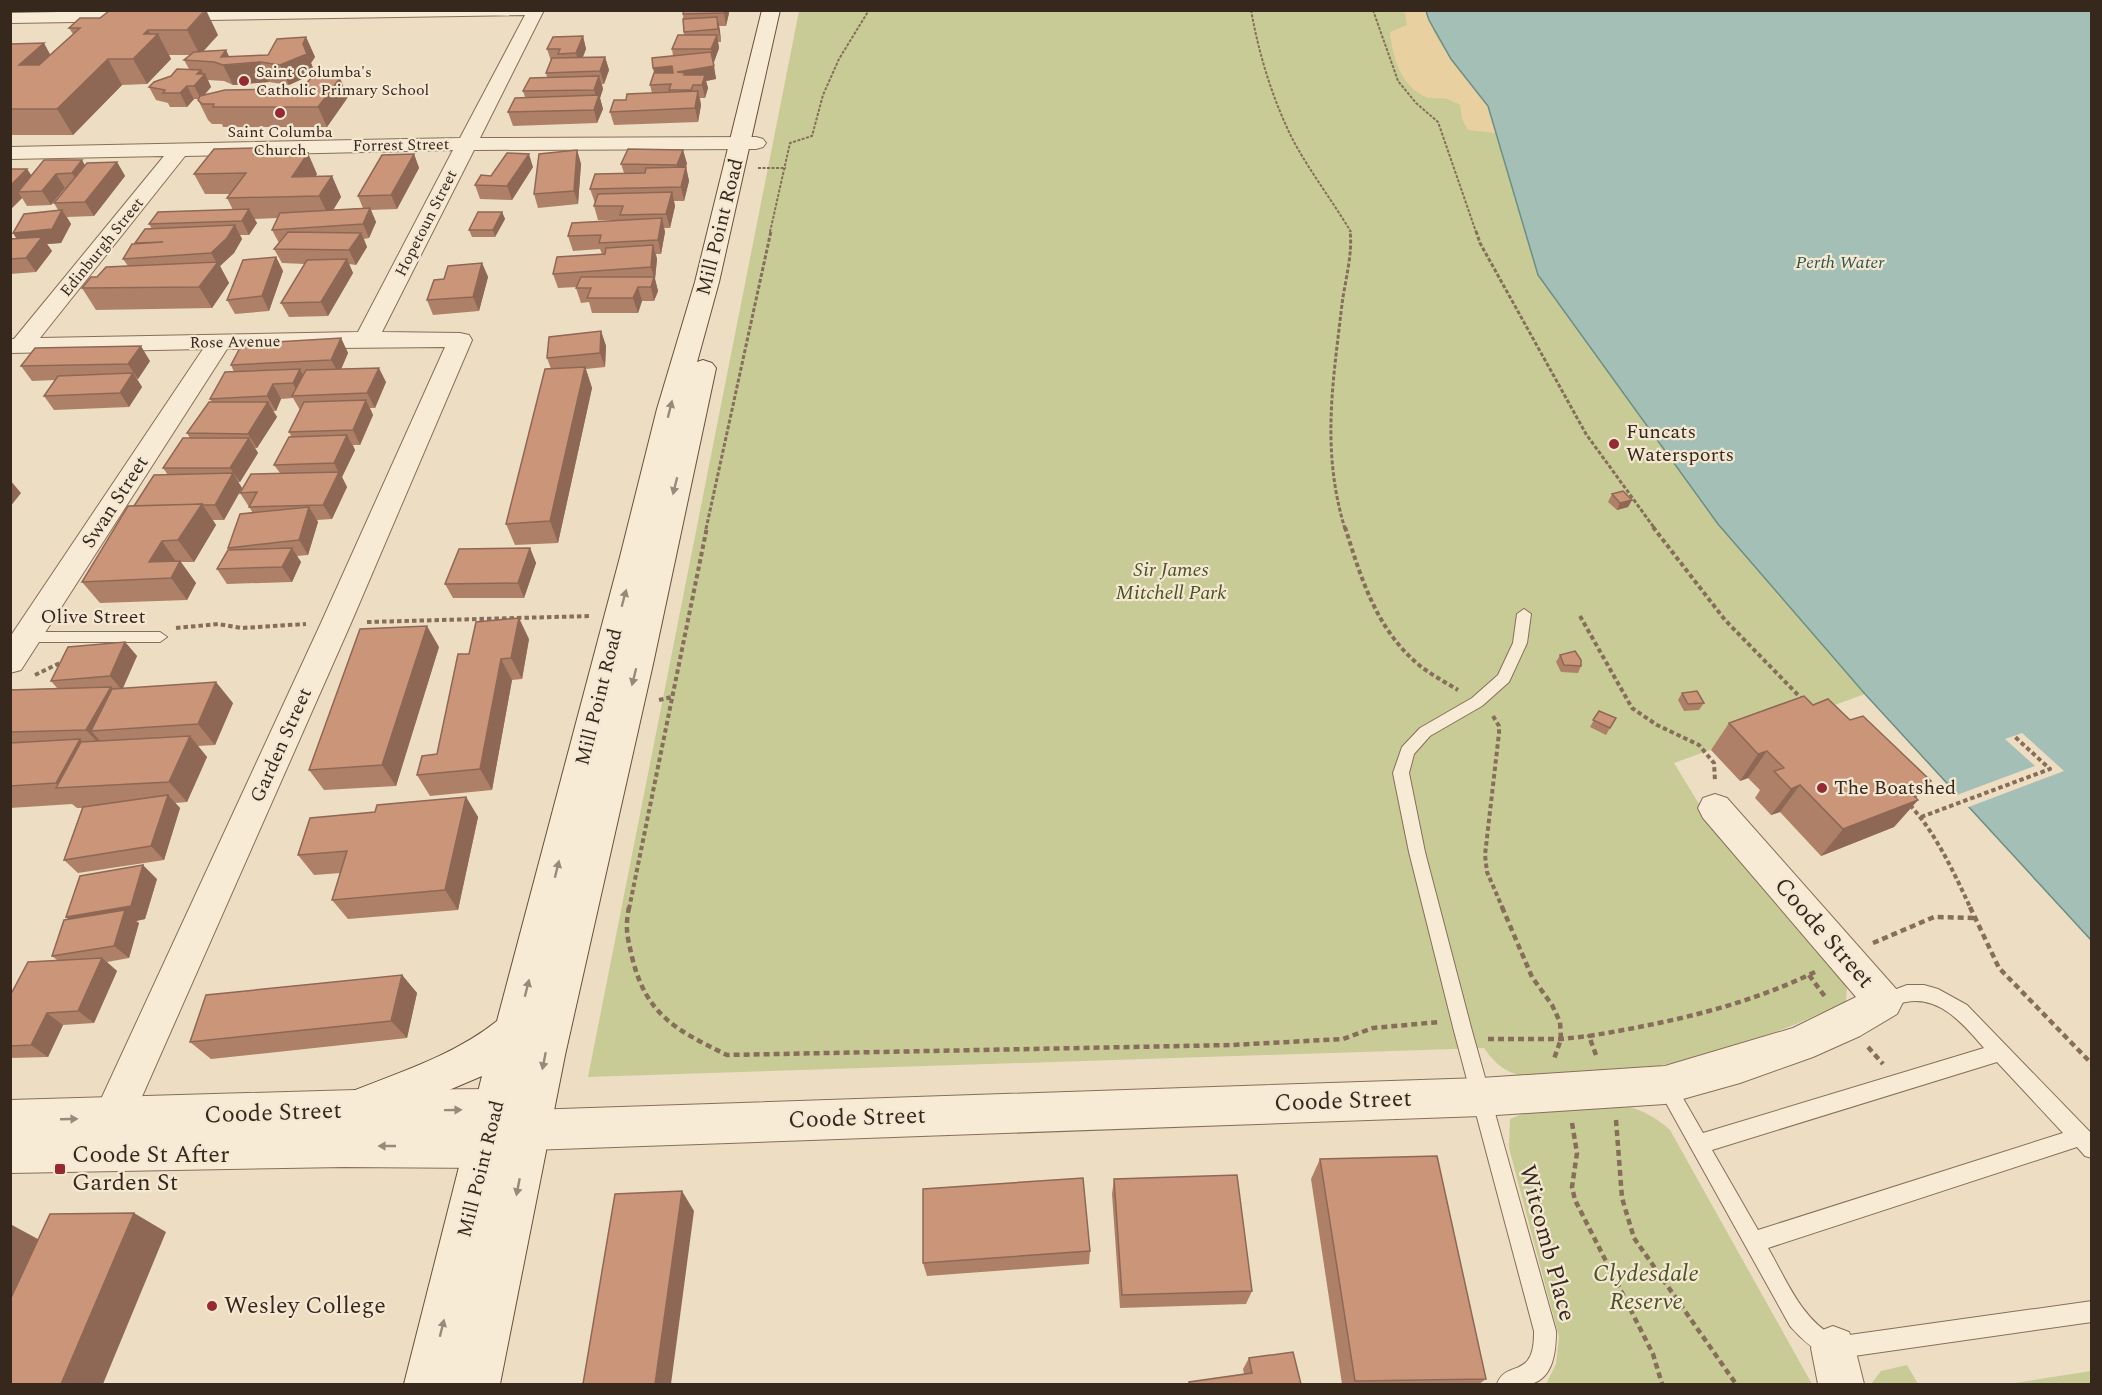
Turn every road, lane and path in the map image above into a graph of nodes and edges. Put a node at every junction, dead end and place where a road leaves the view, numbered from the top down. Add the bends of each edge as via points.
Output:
1 (526, 10) edge
2 (536, 10) edge
3 (771, 10) edge
4 (788, 10) edge
5 (869, 10) edge
6 (1374, 10) edge
7 (10, 18) edge
8 (748, 143) junction
9 (467, 144) junction
10 (181, 148) junction
11 (10, 153) edge
12 (366, 339) junction
13 (460, 340) joint
14 (219, 343) junction
15 (16, 345) edge
16 (1524, 614) dead end
17 (619, 615) junction
18 (1580, 616) dead end
19 (336, 623) junction
20 (27, 637) junction
21 (160, 637) joint
22 (10, 662) edge
23 (1806, 704) edge
24 (2014, 736) dead end
25 (1905, 801) edge
26 (1715, 808) joint
27 (1921, 817) junction
28 (1884, 1002) junction
29 (516, 1030) junction
30 (1463, 1031) junction
31 (1589, 1036) dead end
32 (2000, 1052) junction
33 (2091, 1064) edge
34 (1665, 1085) junction
35 (1481, 1097) junction
36 (355, 1110) junction
37 (10, 1121) edge
38 (504, 1128) junction
39 (106, 1134) junction
40 (2086, 1143) edge
41 (1700, 1144) junction
42 (10, 1152) edge
43 (1754, 1242) junction
44 (2091, 1311) edge
45 (1837, 1366) edge
46 (428, 1384) edge
47 (476, 1384) edge
48 (1508, 1384) edge

1 - 7 street
2 - 9 street, Hopetoun Street
3 - 8 main road, Mill Point Road
4 - 8 main road, Mill Point Road
5 - 30 path via 839,59 823,95 812,136 790,143 729,418 625,929 644,994 656,1010 700,1042 727,1055 1232,1045 1343,1039 1373,1028 1441,1022
6 - 23 path via 1398,81 1438,122 1480,243 1586,434 1718,611
8 - 9 street, Forrest Street
17 -> 8 main road, Mill Point Road via 670,408
8 -> 38 main road, Mill Point Road via 637,664
9 - 10 street, Forrest Street
9 - 12 street, Hopetoun Street
10 - 11 street, Forrest Street
10 - 15 street, Edinburgh Street
12 - 13 street, Rose Avenue
12 - 14 street, Rose Avenue
13 - 19 street, Garden Street
14 - 15 street, Rose Avenue
14 - 20 street, Swan Street
16 - 30 lane via 1520,643 1504,678 1477,702 1425,732 1407,751 1401,773
17 - 19 path
29 -> 17 main road, Mill Point Road
18 - 26 path via 1632,708 1699,745 1714,763
19 - 21 path via 241,628 218,624 180,626
19 - 39 street, Garden Street
20 - 21 lane, Olive Street
20 - 22 street, Swan Street
24 - 27 path via 2050,769
25 - 27 path
26 - 28 street, Coode Street
27 - 33 path via 1948,862 1999,968
28 - 32 lane via 1909,993 1935,995 1961,1010
28 - 34 street, Coode Street via 1799,1044
29 - 36 main road via 488,1053
29 - 38 main road, Mill Point Road
30 - 31 path via 1483,1038
30 - 35 lane
32 - 40 lane
32 - 41 lane
34 - 35 street, Coode Street
34 - 41 lane
35 - 38 street, Coode Street
35 - 48 lane, Witcomb Place via 1545,1331 1546,1350 1539,1368
36 -> 38 main road, Coode Street
36 - 39 main road, Coode Street
37 -> 39 main road, Coode Street
38 -> 39 main road, Coode Street via 344,1146
46 -> 38 main road, Mill Point Road
38 -> 47 main road, Mill Point Road
39 - 42 main road, Coode Street
40 - 43 lane
41 - 43 lane
43 - 45 lane via 1797,1320
44 - 45 lane

